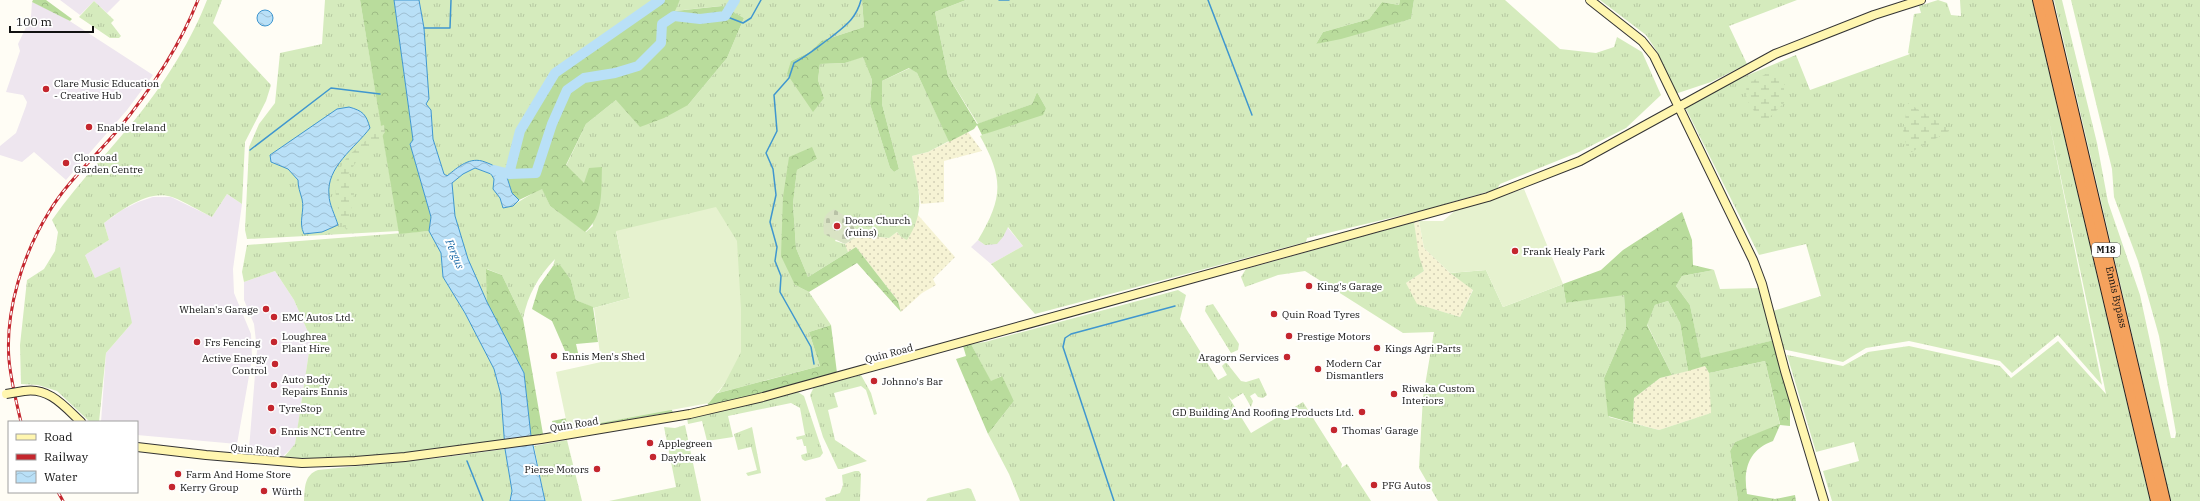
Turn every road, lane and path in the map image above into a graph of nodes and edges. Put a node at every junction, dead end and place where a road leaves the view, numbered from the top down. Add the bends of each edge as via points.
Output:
1 (1590, 0) edge
2 (1922, 0) edge
3 (2038, 0) edge
4 (2047, 0) edge
5 (1678, 106) junction
6 (3, 394) edge
7 (80, 421) edge
8 (138, 446) edge
9 (1824, 501) edge
10 (2156, 501) edge
11 (2165, 501) edge

1 - 5 main road via 1649,49
2 - 5 main road, Quin Road via 1874,15 1775,54
3 - 10 highway, Ennis Bypass / M18
4 - 11 highway, Ennis Bypass / M18
5 - 8 main road, Quin Road via 1638,131 1580,161 1488,197 1006,331 763,397 690,414 504,444 405,457 326,463 206,455
5 - 9 main road via 1756,266
6 - 7 main road, bridge via 41,391 51,395

